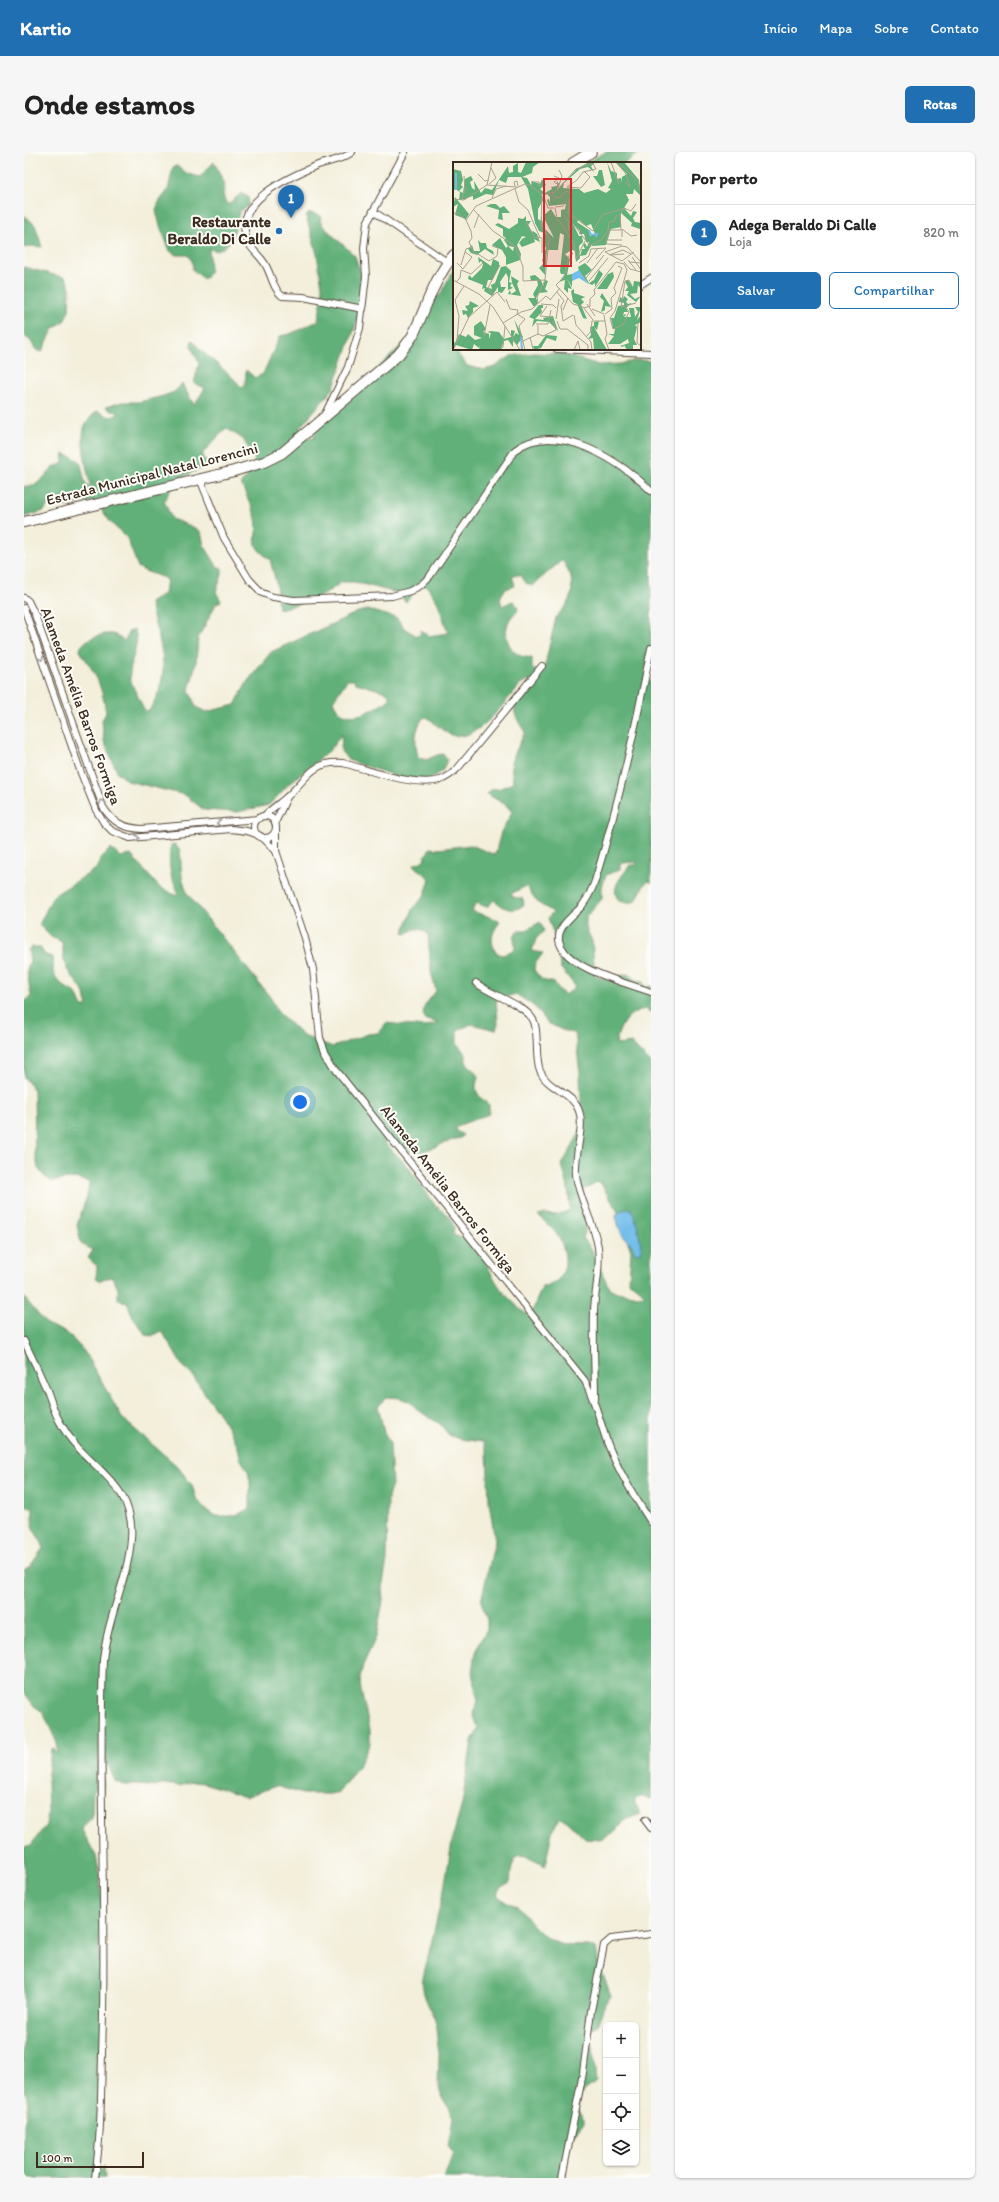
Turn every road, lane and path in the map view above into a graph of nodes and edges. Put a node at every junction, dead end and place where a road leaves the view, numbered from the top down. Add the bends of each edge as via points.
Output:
1 (352, 152) edge
2 (405, 152) edge
3 (591, 152) edge
4 (575, 162) edge
5 (373, 211) junction
6 (451, 258) edge
7 (651, 278) edge
8 (641, 284) edge
9 (363, 309) junction
10 (580, 350) edge
11 (651, 353) edge
12 (320, 423) junction
13 (200, 479) junction
14 (651, 491) edge
15 (24, 522) edge
16 (24, 598) edge
17 (24, 608) edge
18 (651, 648) edge
19 (542, 666) dead end
20 (287, 797) junction
21 (264, 816) junction
22 (258, 820) junction
23 (275, 823) junction
24 (276, 830) junction
25 (260, 836) junction
26 (276, 851) junction
27 (476, 983) dead end
28 (651, 992) edge
29 (24, 1341) edge
30 (595, 1400) junction
31 (651, 1522) edge
32 (645, 1820) dead end
33 (651, 1828) edge
34 (651, 1934) edge
35 (95, 2178) edge
36 (562, 2178) edge

1 - 9 street via 282,181 266,191 253,205 246,232 248,243 266,265 282,296 303,297
2 - 5 street
3 - 4 main road
5 - 6 street
5 - 9 street via 364,235 366,276
6 - 12 main road, Estrada Municipal Natal Lorencini via 431,292 412,336 398,355
7 - 8 street
9 - 12 street via 348,367
10 - 11 street
12 - 13 main road, Estrada Municipal Natal Lorencini via 282,453 264,462
13 - 14 street via 224,538 249,579 262,593 294,600 392,596 421,585 453,544 515,450 525,443 550,438 567,441 599,454 634,476
13 - 15 main road, Estrada Municipal Natal Lorencini
22 -> 16 street, Alameda Amélia Barros Formiga via 142,829 123,826 109,816 103,808 35,615
17 -> 25 street, Alameda Amélia Barros Formiga via 81,773 104,823 122,836 136,838 242,829
18 - 28 street via 625,772 594,884 582,905 562,927 559,935 564,950 576,961 599,974
19 - 20 street via 458,768 448,776 440,780 419,781 331,762 314,769
20 - 21 street
20 - 23 street
21 - 22 street
21 - 23 street via 271,818
22 - 25 street via 255,826
23 - 24 street
24 - 25 street via 272,836
24 - 26 street
25 - 26 street
26 - 30 street, Alameda Amélia Barros Formiga via 313,969 320,1038 325,1051 337,1071 575,1368
27 - 30 street via 531,1016 534,1021 536,1056 543,1078 571,1099 580,1113 576,1175 598,1248 599,1280 593,1331 596,1361
29 - 35 street via 60,1424 71,1441 115,1484 125,1499 130,1515 129,1559 105,1639 103,1660 101,1801 104,2010 101,2124
30 - 31 street, Alameda Amélia Barros Formiga via 618,1468
32 - 33 street
34 - 36 street via 611,1939 604,1945 591,2011 583,2073

